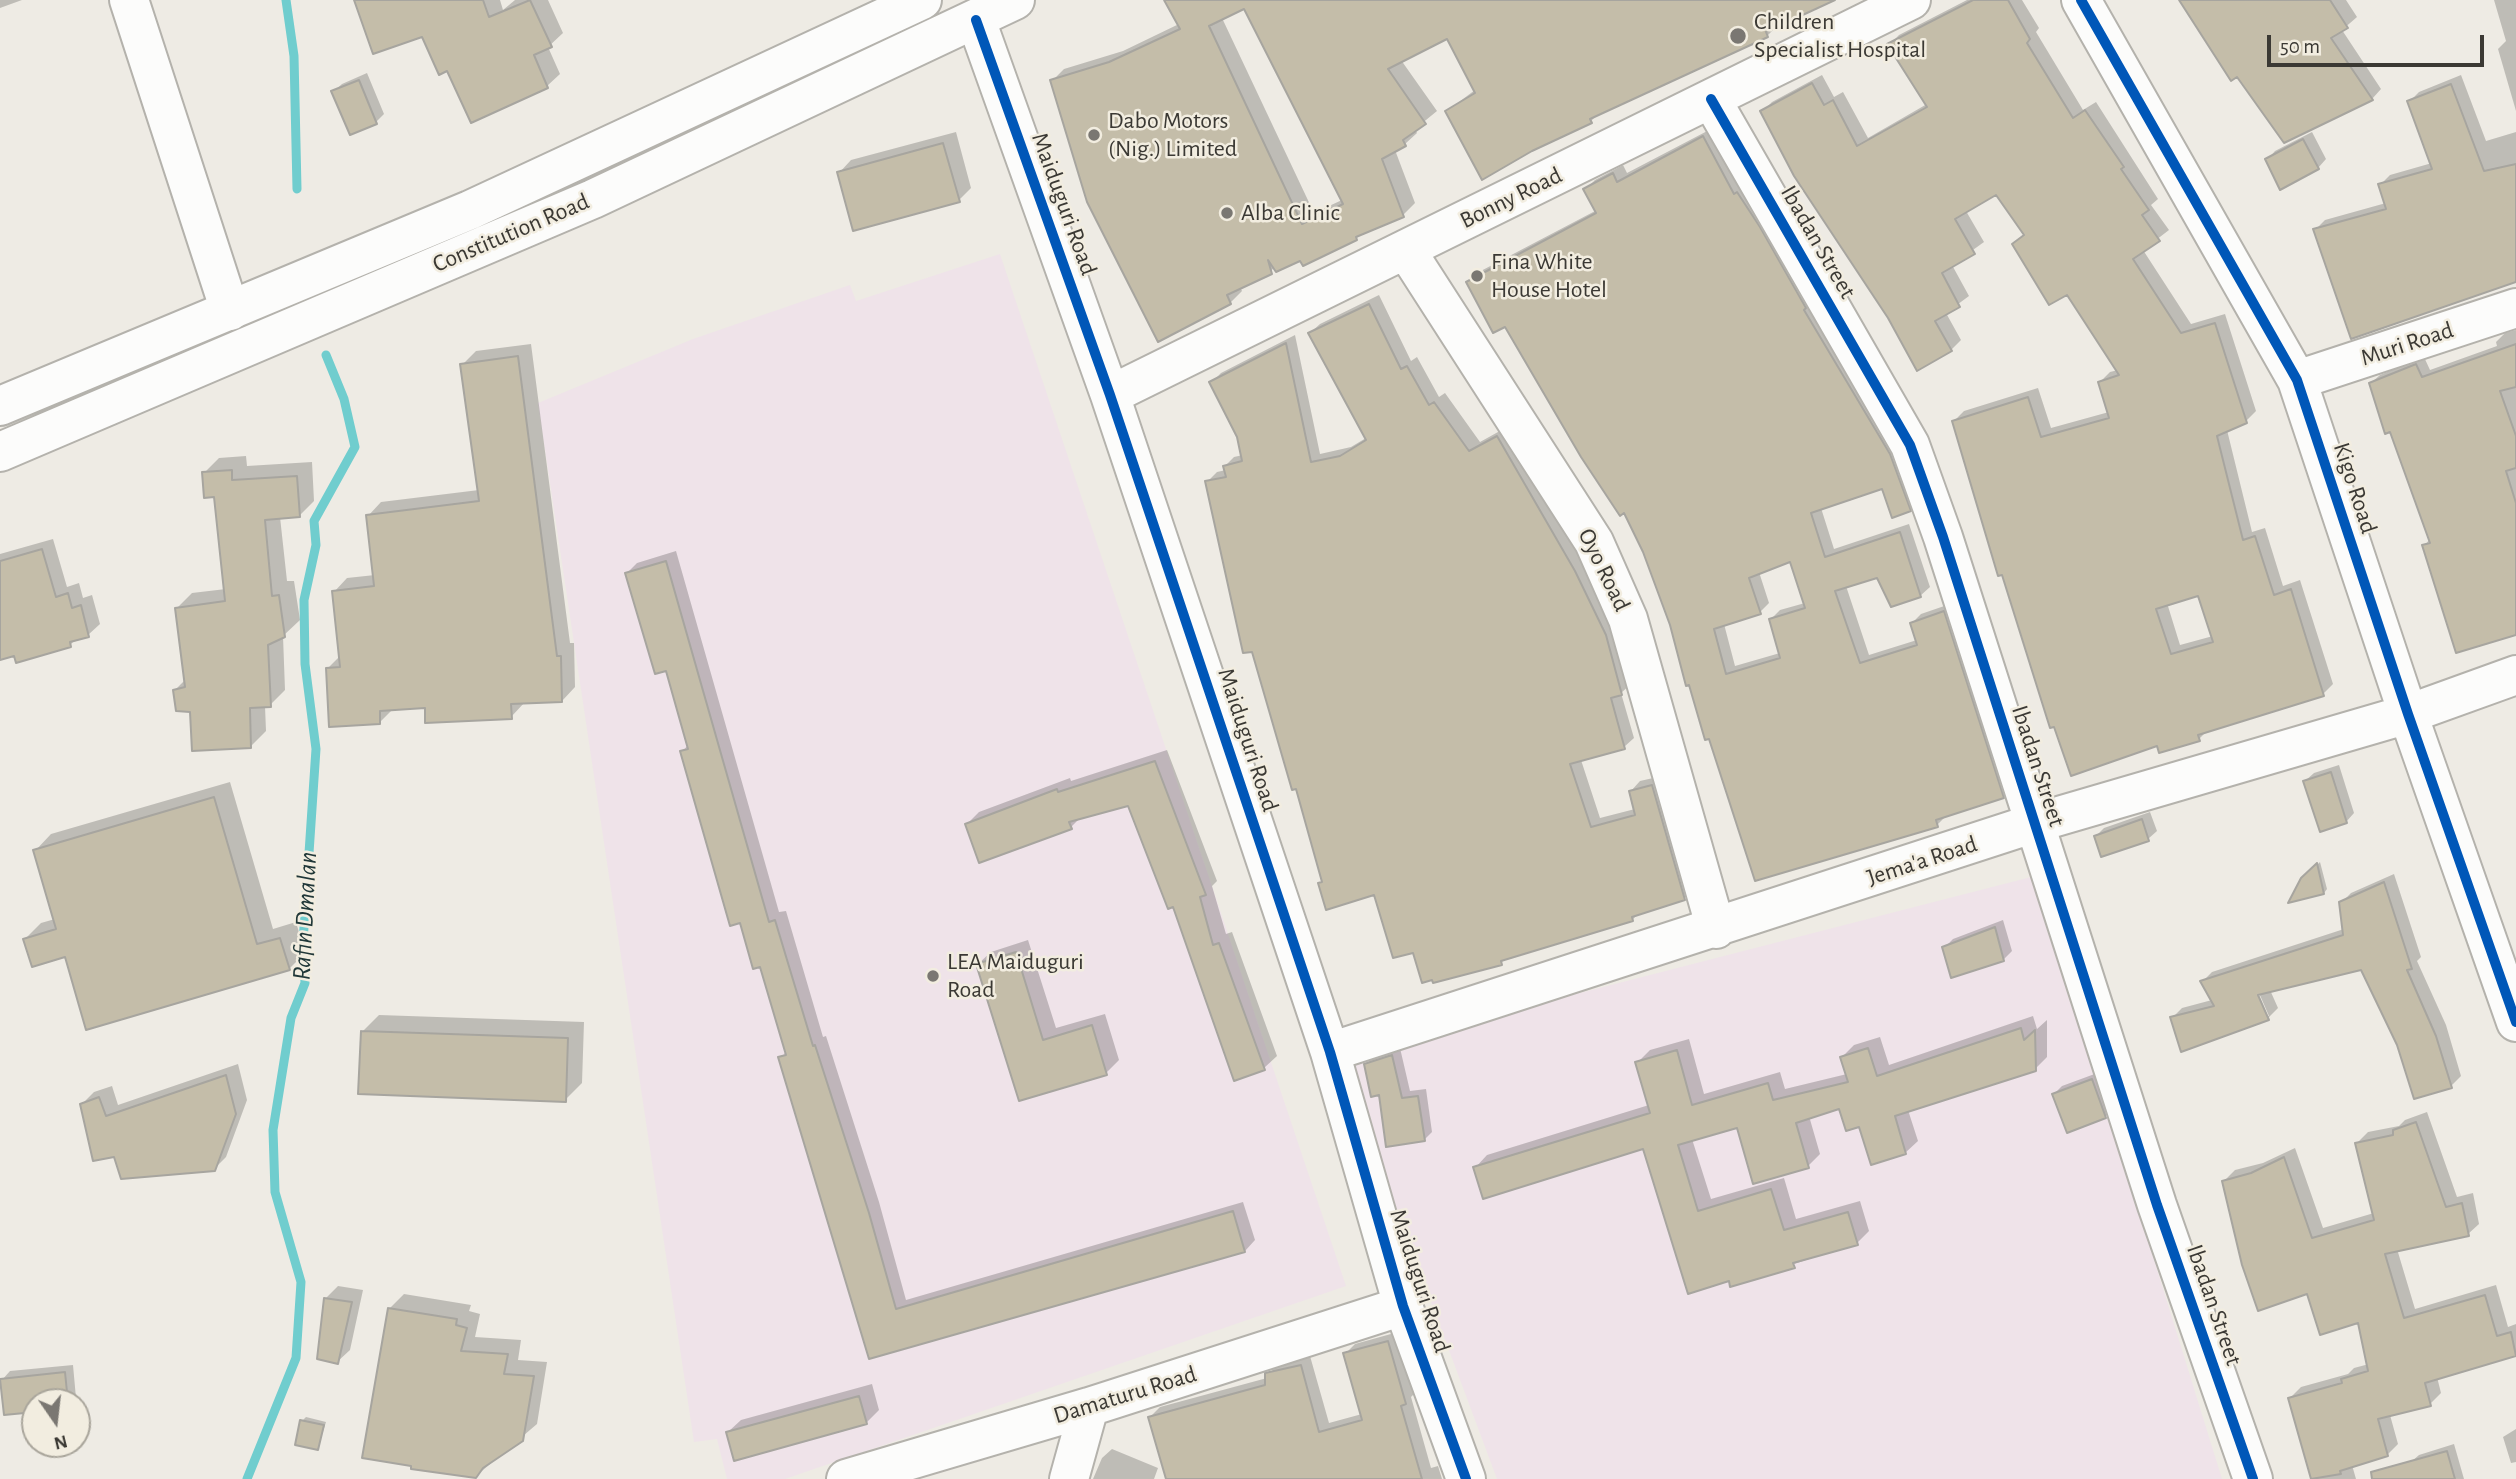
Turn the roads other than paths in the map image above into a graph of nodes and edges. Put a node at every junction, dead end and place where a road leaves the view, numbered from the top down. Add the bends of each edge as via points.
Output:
1 (129, 0) edge
2 (922, 0) edge
3 (1015, 0) edge
4 (1911, 0) edge
5 (2081, 0) edge
6 (976, 20) junction
7 (1711, 99) junction
8 (1406, 250) junction
9 (360, 277) junction
10 (297, 305) junction
11 (2516, 308) edge
12 (230, 312) junction
13 (2297, 380) junction
14 (1110, 395) junction
15 (0, 407) edge
16 (0, 452) edge
17 (2516, 675) edge
18 (2408, 713) junction
19 (2035, 824) junction
20 (1716, 929) junction
21 (2516, 1022) edge
22 (1330, 1052) junction
23 (1403, 1306) junction
24 (1088, 1408) junction
25 (846, 1479) edge
26 (1069, 1479) edge
27 (1466, 1479) edge
28 (2253, 1479) edge

1 - 12 street
2 - 9 street, Constitution Road via 507,194
3 - 6 street, Constitution Road
4 - 7 street, Bonny Road
5 - 13 street, Kigo Road
6 - 9 street, Constitution Road via 593,199
6 - 14 street, Maiduguri Road
7 - 8 street, Bonny Road
7 - 19 street, Ibadan Street via 1910,445
8 - 14 street, Bonny Road
8 - 20 street, Oyo Road via 1594,542 1628,619
9 - 10 street, Constitution Road
10 - 12 street, Constitution Road
10 - 16 street, Constitution Road
11 - 13 street, Muri Road
12 - 15 street, Constitution Road
13 - 18 street, Kigo Road
14 - 22 street, Maiduguri Road
17 - 18 street, Jema'a Road
18 - 19 street, Jema'a Road
18 - 21 street, Kigo Road
19 - 20 street, Jema'a Road
19 - 28 street, Ibadan Street via 2157,1205
20 - 22 street, Jema'a Road
22 - 23 street, Maiduguri Road
23 - 24 street, Damaturu Road
23 - 27 street, Maiduguri Road
24 - 25 street, Damaturu Road
24 - 26 street

